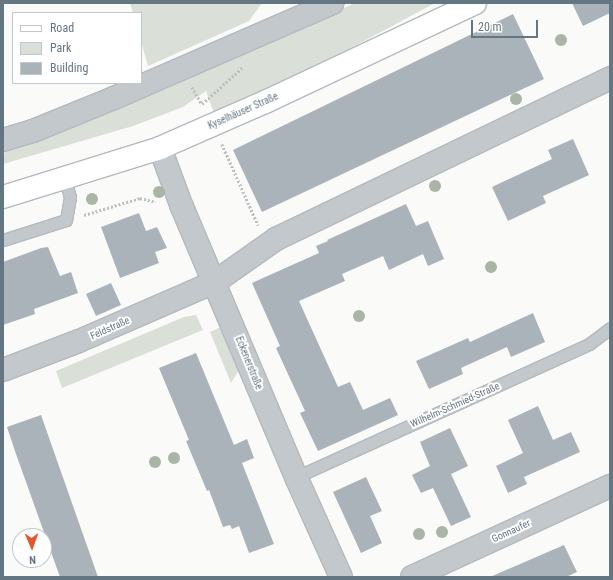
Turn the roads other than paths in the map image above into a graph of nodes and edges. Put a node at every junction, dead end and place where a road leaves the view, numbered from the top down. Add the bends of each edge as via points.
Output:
1 (332, 3) edge
2 (475, 3) edge
3 (293, 11) edge
4 (610, 78) edge
5 (3, 140) edge
6 (160, 148) junction
7 (66, 179) junction
8 (3, 197) edge
9 (3, 240) edge
10 (215, 282) junction
11 (610, 328) edge
12 (3, 370) edge
13 (296, 477) junction
14 (610, 486) edge
15 (342, 577) edge
16 (412, 577) edge

1 - 3 street
2 - 6 main road, Kyselhäuser Straße
3 - 5 street via 108,101 33,131
4 - 10 street via 276,239
6 - 7 main road, Kyselhäuser Straße
6 - 10 street, Eckenerstraße via 182,207
7 - 8 main road, Kyselhäuser Straße
7 - 9 lane via 70,196 66,220
10 - 12 street, Feldstraße via 79,342
10 - 13 street, Eckenerstraße
11 - 13 lane, Wilhelm-Schmied-Straße via 590,344
13 - 15 street, Eckenerstraße
14 - 16 street, Gonnaufer

